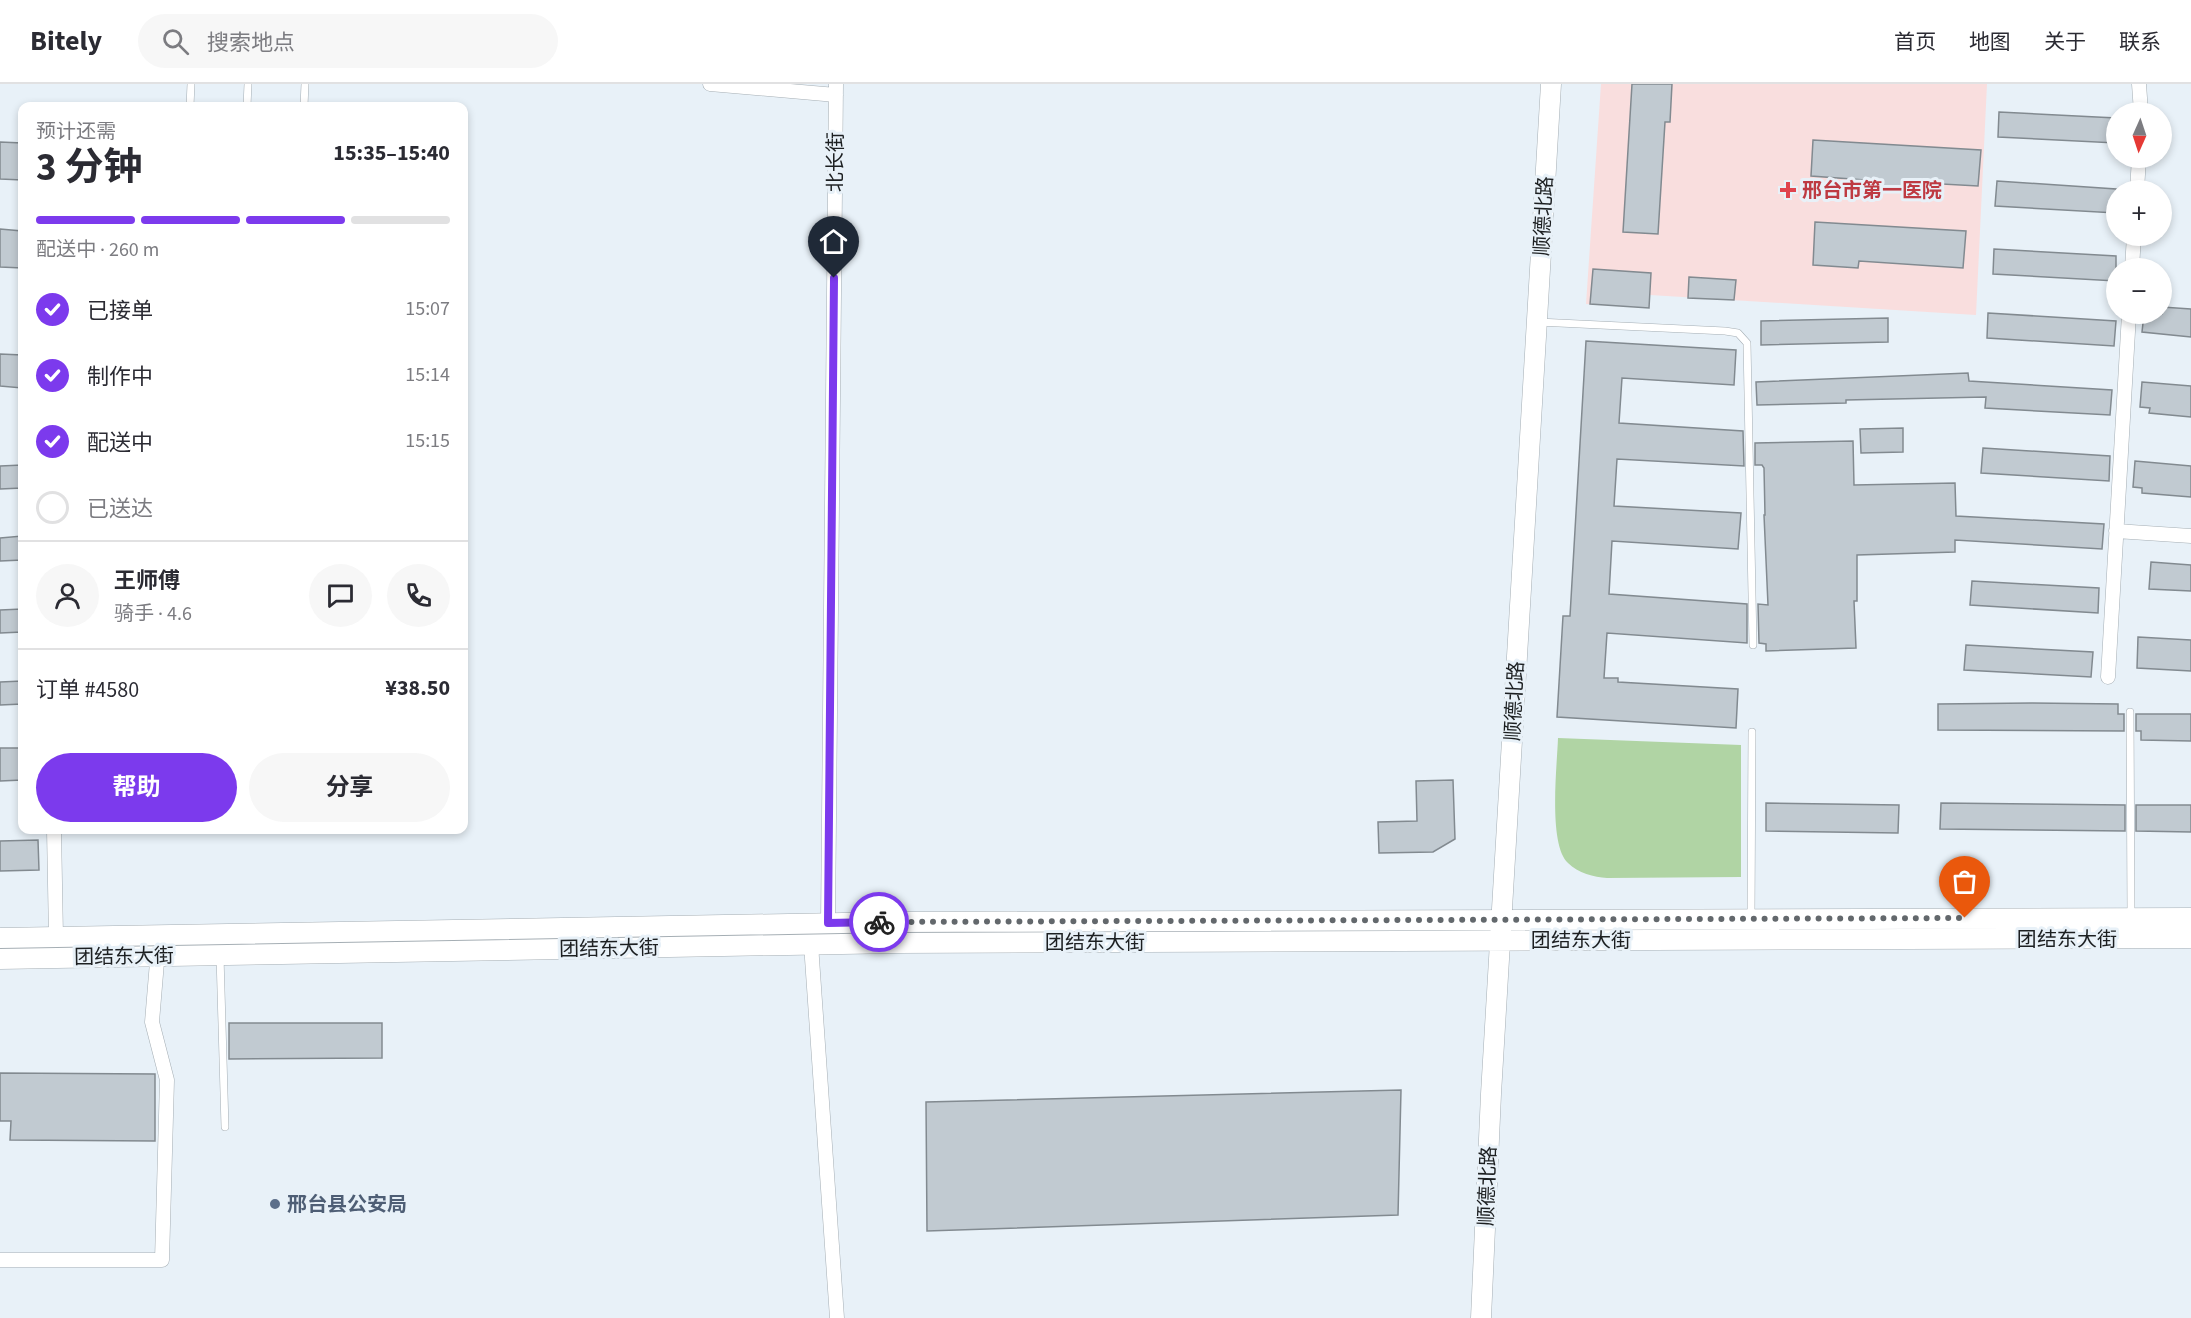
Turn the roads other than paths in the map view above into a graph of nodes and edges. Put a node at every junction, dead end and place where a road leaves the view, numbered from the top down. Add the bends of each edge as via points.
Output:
1 (191, 84) edge
2 (248, 84) edge
3 (305, 84) edge
4 (710, 84) edge
5 (1551, 84) edge
6 (2139, 84) edge
7 (836, 90) edge
8 (190, 102) edge
9 (247, 102) edge
10 (304, 102) edge
11 (2140, 102) edge
12 (1537, 322) junction
13 (2128, 324) edge
14 (2116, 531) junction
15 (2191, 536) edge
16 (1753, 645) dead end
17 (2108, 677) dead end
18 (2130, 712) dead end
19 (1752, 732) dead end
20 (54, 834) edge
21 (2132, 918) junction
22 (2191, 918) edge
23 (1751, 919) junction
24 (1501, 920) junction
25 (828, 923) junction
26 (56, 937) junction
27 (0, 938) edge
28 (2191, 938) edge
29 (1500, 941) junction
30 (811, 944) junction
31 (220, 955) junction
32 (0, 959) edge
33 (157, 962) dead end
34 (225, 1127) dead end
35 (0, 1260) edge
36 (837, 1318) edge
37 (1481, 1318) edge

1 - 8 lane
2 - 9 lane
3 - 10 lane
4 - 7 street
5 - 12 main road, 顺德北路
6 - 11 street
7 - 25 street, 北长街
12 - 16 lane via 1725,331 1738,333 1747,343
12 - 24 main road, 顺德北路
13 - 14 street
14 - 15 street
14 - 17 street
18 - 21 lane
19 - 23 lane
20 - 26 street
21 - 22 main road, 团结东大街
21 - 23 main road, 团结东大街
23 - 24 main road, 团结东大街
24 - 25 main road, 团结东大街
24 - 29 main road, 顺德北路
25 - 26 main road, 团结东大街
26 - 27 main road, 团结东大街
28 - 29 main road, 团结东大街
29 - 30 main road, 团结东大街
29 - 37 main road, 顺德北路
30 - 31 main road, 团结东大街
30 - 36 street
31 - 32 main road, 团结东大街
31 - 34 lane
33 - 35 street via 152,1022 167,1080 162,1260

